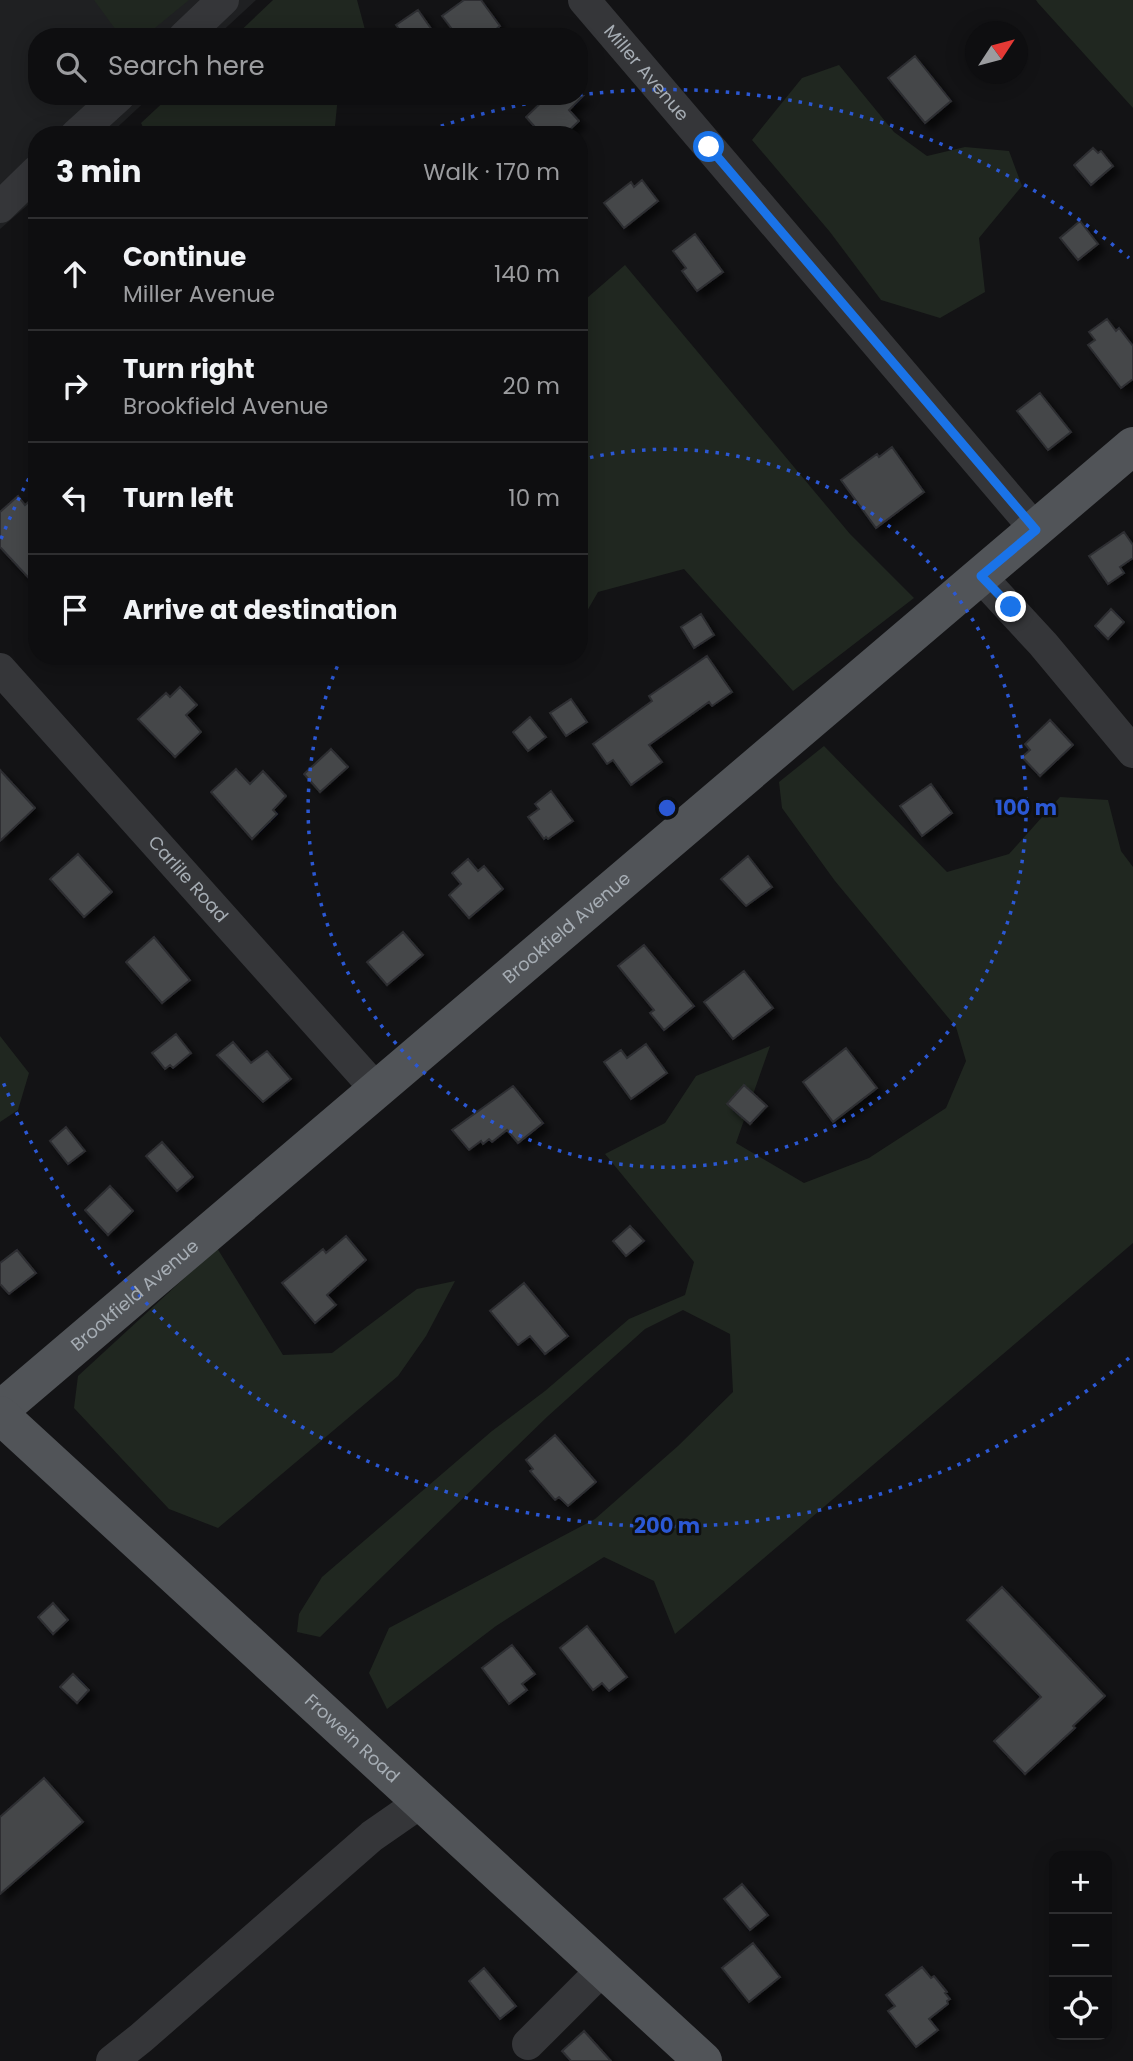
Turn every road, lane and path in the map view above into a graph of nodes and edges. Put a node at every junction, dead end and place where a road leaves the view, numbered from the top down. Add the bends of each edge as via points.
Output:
1 (223, 0) edge
2 (584, 0) edge
3 (193, 28) edge
4 (109, 105) edge
5 (86, 126) edge
6 (28, 181) edge
7 (0, 207) edge
8 (1133, 446) edge
9 (1036, 530) junction
10 (981, 576) junction
11 (0, 669) edge
12 (1133, 752) edge
13 (376, 1090) junction
14 (0, 1412) edge
15 (422, 1802) junction
16 (603, 1969) junction
17 (528, 2045) dead end
18 (701, 2060) edge
19 (112, 2061) edge

1 - 3 street
2 - 9 street, Miller Avenue
4 - 5 street
6 - 7 street
8 - 9 main road, Brookfield Avenue
9 - 10 main road, Brookfield Avenue
10 - 12 street
10 - 13 main road, Brookfield Avenue
11 - 13 street, Carlile Road
13 - 14 main road, Brookfield Avenue
14 - 15 main road, Frowein Road
15 - 16 main road, Frowein Road
15 - 19 street via 372,1836
16 - 17 street
16 - 18 main road, Frowein Road

